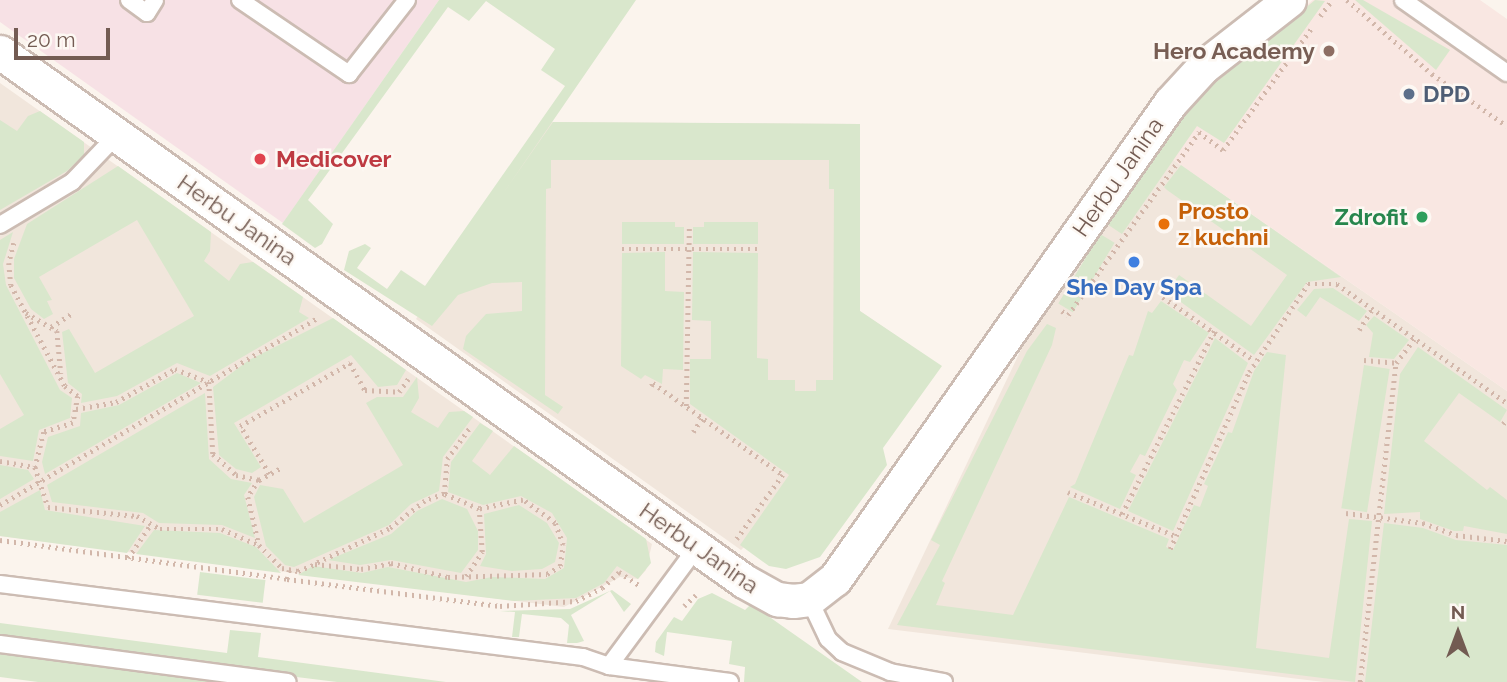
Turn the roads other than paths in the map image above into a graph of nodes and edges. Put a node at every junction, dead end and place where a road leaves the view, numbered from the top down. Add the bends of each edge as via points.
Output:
1 (129, 0) edge
2 (155, 0) edge
3 (240, 0) edge
4 (407, 0) edge
5 (1289, 0) edge
6 (1403, 0) edge
7 (0, 52) edge
8 (1507, 73) edge
9 (117, 135) junction
10 (0, 225) edge
11 (697, 547) junction
12 (0, 584) edge
13 (809, 599) junction
14 (0, 644) edge
15 (609, 666) junction
16 (288, 682) edge
17 (730, 682) edge
18 (944, 682) edge

1 - 2 lane via 147,12
3 - 4 lane via 349,74
5 - 13 street, Herbu Janina via 1203,67 1170,103 868,535 835,579
6 - 8 lane
7 - 9 street, Herbu Janina
9 - 10 lane via 78,178
9 - 11 street, Herbu Janina
11 - 13 street, Herbu Janina via 764,593 785,600
11 - 15 lane
12 - 15 lane via 583,657
13 - 18 lane via 823,631 842,652 890,672
14 - 16 lane
15 - 17 lane

